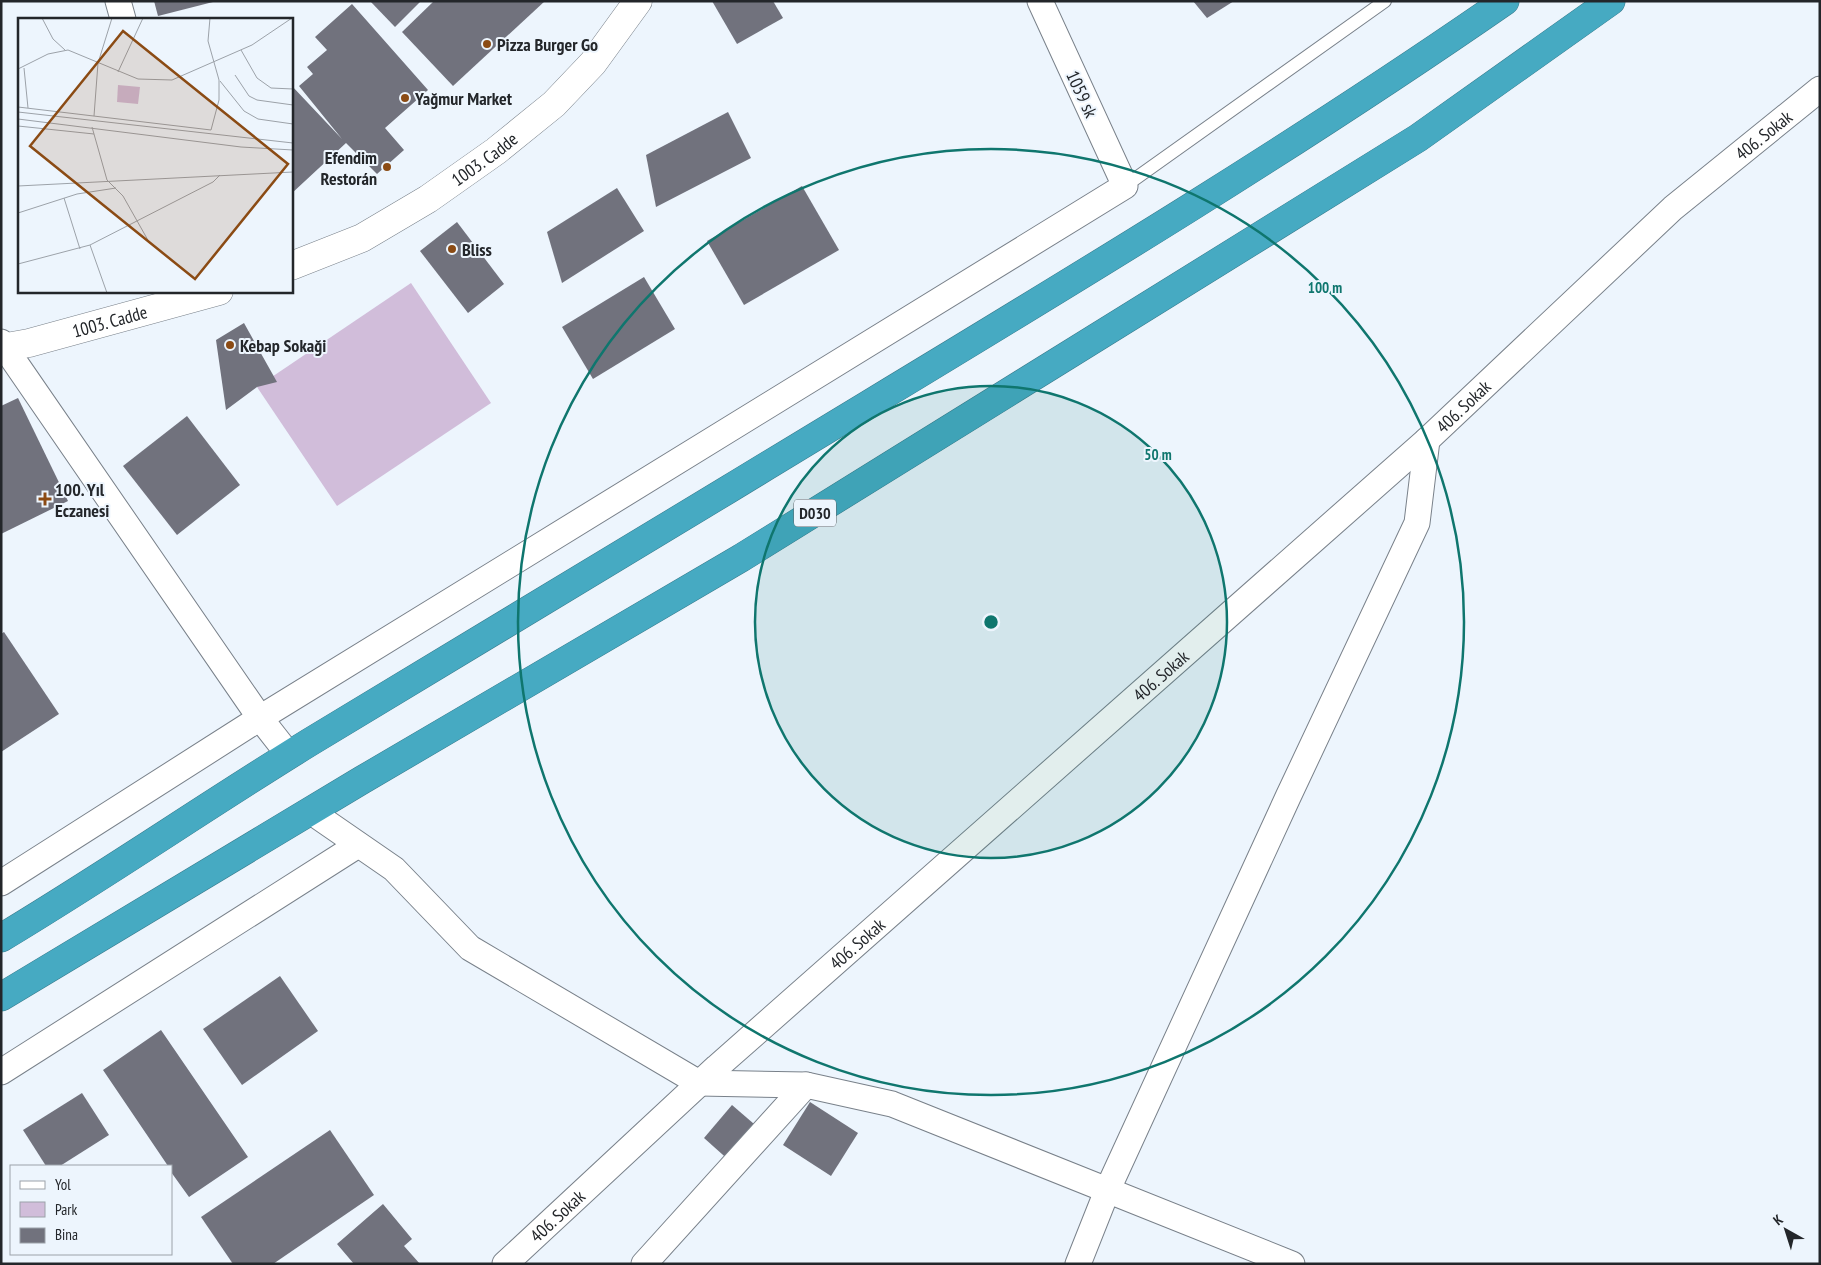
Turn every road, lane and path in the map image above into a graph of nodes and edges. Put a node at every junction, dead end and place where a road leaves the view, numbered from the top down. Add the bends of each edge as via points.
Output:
1 (118, 1) edge
2 (638, 1) edge
3 (1040, 1) edge
4 (1385, 1) edge
5 (1505, 1) edge
6 (1611, 1) edge
7 (123, 18) edge
8 (1820, 89) edge
9 (1124, 186) junction
10 (292, 266) edge
11 (212, 292) edge
12 (189, 295) edge
13 (2, 346) edge
14 (1427, 440) junction
15 (260, 718) junction
16 (289, 755) junction
17 (310, 811) junction
18 (358, 845) junction
19 (1, 883) edge
20 (1, 938) edge
21 (1, 996) edge
22 (1, 1072) edge
23 (699, 1083) junction
24 (806, 1086) junction
25 (1107, 1191) junction
26 (505, 1264) edge
27 (644, 1264) edge
28 (1078, 1264) edge
29 (1292, 1264) edge

1 - 7 street
2 - 10 main road, 1003. Cadde via 593,63 554,104 496,151 428,199 362,238
3 - 9 street, 1059 sk
4 - 9 lane
5 - 16 highway via 1400,74 1107,259
6 - 17 highway, D030 via 1418,138 1266,233 742,558
8 - 14 street, 406. Sokak via 1673,208
9 - 15 street
11 - 12 main road, 1003. Cadde
12 - 13 main road, 1003. Cadde via 29,343
13 - 15 street
14 - 23 street, 406. Sokak
14 - 25 street via 1417,524
15 - 16 street
15 - 19 street
16 - 20 highway
17 - 18 street
17 - 21 highway, D030
18 - 22 street
18 - 23 street via 394,869 470,948
23 - 24 street
23 - 26 street, 406. Sokak
24 - 25 street via 892,1104
24 - 27 street
25 - 28 street
25 - 29 street

